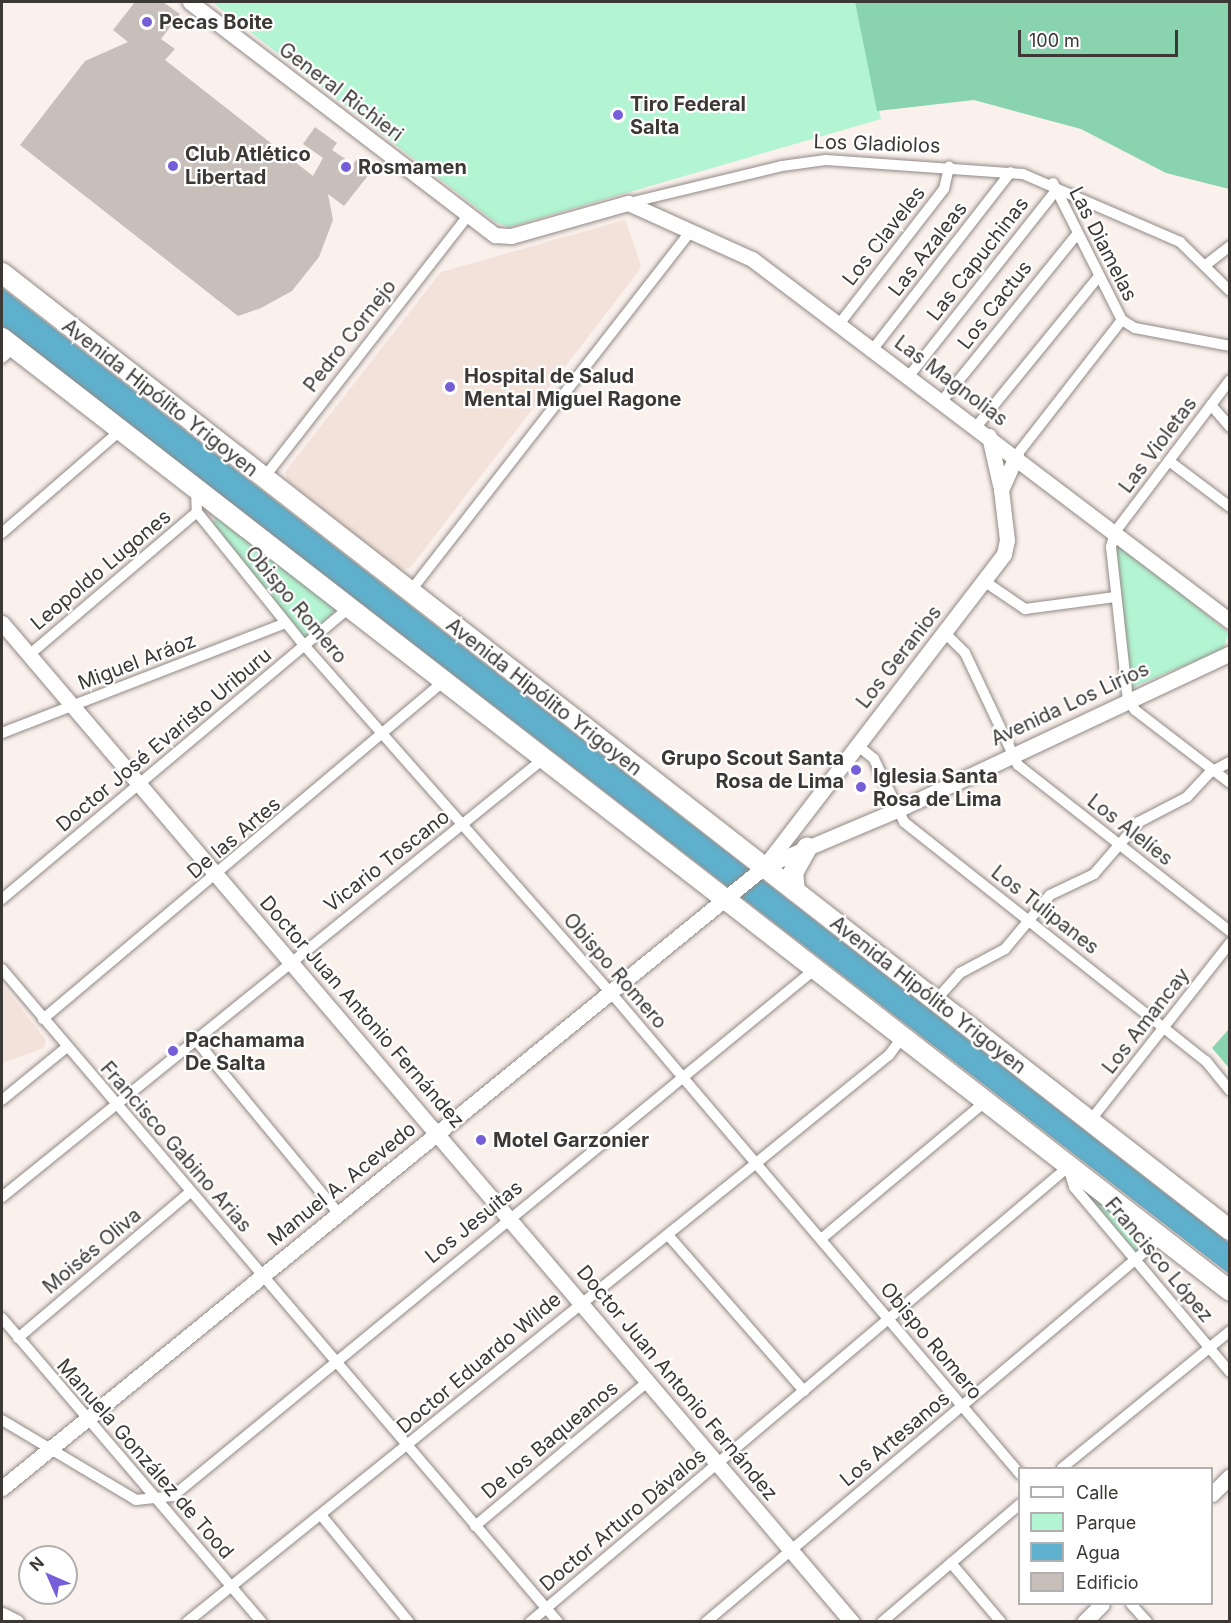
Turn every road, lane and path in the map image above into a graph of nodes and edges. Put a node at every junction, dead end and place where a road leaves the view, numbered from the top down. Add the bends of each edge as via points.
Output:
1 (190, 2) edge
2 (949, 167) junction
3 (1011, 172) junction
4 (1053, 188) junction
5 (628, 203) junction
6 (468, 216) junction
7 (691, 231) junction
8 (1077, 234) junction
9 (1230, 246) edge
10 (1207, 264) junction
11 (2, 273) edge
12 (1099, 276) junction
13 (1230, 291) edge
14 (1122, 320) junction
15 (840, 323) junction
16 (1230, 346) edge
17 (5, 348) edge
18 (873, 349) junction
19 (909, 376) junction
20 (1230, 380) edge
21 (942, 401) junction
22 (1210, 405) junction
23 (1230, 427) edge
24 (121, 430) junction
25 (982, 431) junction
26 (1016, 456) junction
27 (1169, 461) junction
28 (263, 479) junction
29 (196, 489) junction
30 (1001, 490) junction
31 (1230, 507) edge
32 (197, 512) junction
33 (2, 532) edge
34 (1115, 532) junction
35 (984, 581) junction
36 (410, 593) junction
37 (1115, 597) junction
38 (349, 608) junction
39 (1230, 621) edge
40 (2, 623) edge
41 (285, 623) junction
42 (945, 633) junction
43 (304, 645) junction
44 (1230, 653) edge
45 (29, 655) junction
46 (444, 681) junction
47 (1128, 700) junction
48 (72, 706) junction
49 (2, 734) edge
50 (386, 735) junction
51 (857, 745) junction
52 (1012, 754) junction
53 (543, 759) junction
54 (1230, 762) edge
55 (1213, 770) junction
56 (1230, 783) edge
57 (139, 785) junction
58 (897, 810) junction
59 (464, 824) junction
60 (1119, 845) junction
61 (807, 848) junction
62 (764, 867) junction
63 (217, 876) junction
64 (795, 891) junction
65 (2, 899) edge
66 (726, 900) junction
67 (1029, 921) junction
68 (1230, 930) edge
69 (1230, 943) edge
70 (291, 960) junction
71 (2, 969) edge
72 (815, 969) junction
73 (612, 994) junction
74 (935, 1001) junction
75 (43, 1019) junction
76 (1164, 1026) junction
77 (194, 1038) junction
78 (902, 1038) junction
79 (67, 1047) junction
80 (682, 1076) junction
81 (1230, 1091) edge
82 (2, 1100) edge
83 (985, 1102) junction
84 (114, 1104) junction
85 (1090, 1121) junction
86 (438, 1133) junction
87 (755, 1164) junction
88 (1068, 1167) junction
89 (190, 1192) junction
90 (2, 1197) edge
91 (339, 1214) junction
92 (510, 1216) junction
93 (1230, 1230) edge
94 (668, 1235) junction
95 (1162, 1237) junction
96 (821, 1239) junction
97 (1137, 1260) junction
98 (263, 1276) junction
99 (1230, 1291) edge
100 (579, 1303) junction
101 (2, 1318) edge
102 (889, 1319) junction
103 (1230, 1331) edge
104 (18, 1338) junction
105 (1209, 1349) junction
106 (335, 1360) junction
107 (1230, 1372) edge
108 (647, 1382) junction
109 (804, 1391) junction
110 (962, 1406) junction
111 (85, 1419) junction
112 (2, 1420) edge
113 (407, 1446) junction
114 (50, 1448) junction
115 (718, 1463) junction
116 (1063, 1467) edge
117 (1018, 1472) edge
118 (1230, 1476) edge
119 (2, 1488) edge
120 (1213, 1493) edge
121 (156, 1499) junction
122 (1018, 1506) edge
123 (321, 1515) junction
124 (475, 1526) junction
125 (791, 1550) junction
126 (951, 1563) junction
127 (232, 1587) junction
128 (1101, 1605) edge
129 (1132, 1605) edge
130 (546, 1608) junction
131 (2, 1615) edge
132 (16, 1622) edge
133 (187, 1622) edge
134 (262, 1622) edge
135 (409, 1622) edge
136 (530, 1622) edge
137 (558, 1622) edge
138 (706, 1622) edge
139 (852, 1622) edge
140 (882, 1622) edge
141 (1001, 1622) edge
142 (1084, 1622) edge
143 (1147, 1622) edge

1 - 6 street, General Richieri
2 - 3 street, Los Gladiolos
2 - 5 street, Los Gladiolos via 798,163
2 - 15 street, Los Claveles via 944,189
3 - 4 street, Los Gladiolos
3 - 18 street, Las Azaleas
4 - 8 street, Las Diamelas
4 - 10 street, Los Gladiolos via 1169,236
4 - 19 street, Las Capuchinas
5 - 6 street, Los Gladiolos via 503,237
5 - 7 street, Las Magnolias
6 - 28 street, Pedro Cornejo
7 - 15 street, Las Magnolias via 761,265
7 - 36 street
8 - 12 street, Las Diamelas
8 - 21 street, Los Cactus
9 - 10 street
10 - 13 street, Los Gladiolos
11 - 28 highway, Avenida Hipólito Yrigoyen
12 - 14 street, Las Diamelas
12 - 25 street
14 - 16 street via 1135,328
14 - 26 street
15 - 18 street, Las Magnolias
17 - 24 highway
18 - 19 street, Las Magnolias
19 - 21 street, Las Magnolias
20 - 22 street, Las Violetas
21 - 25 street, Las Magnolias
22 - 23 street
22 - 27 street, Las Violetas
24 - 29 highway
24 - 33 street
25 - 26 street, Las Magnolias
25 - 30 street
26 - 30 street, Los Geranios
26 - 34 street, Las Magnolias
27 - 31 street
27 - 34 street, Las Violetas
28 - 36 highway, Avenida Hipólito Yrigoyen
29 - 32 street
29 - 38 highway
30 - 35 street, Los Geranios via 1007,547
32 - 41 street, Obispo Romero
32 - 45 street, Leopoldo Lugones
34 - 37 street via 1111,547
34 - 39 street, Las Magnolias
35 - 37 street via 1024,609
35 - 42 street, Los Geranios
36 - 62 highway, Avenida Hipólito Yrigoyen
37 - 47 street
38 - 43 street, Doctor José Evaristo Uriburu
38 - 46 highway
40 - 45 street, Doctor Juan Antonio Fernández
41 - 43 street, Obispo Romero
41 - 48 street, Miguel Aráoz
42 - 51 street, Los Geranios
42 - 52 street, Los Alelíes via 965,653
43 - 50 street, Obispo Romero
43 - 57 street, Doctor José Evaristo Uriburu
44 - 47 street, Avenida Los Lirios
45 - 48 street, Doctor Juan Antonio Fernández
46 - 50 street, De las Artes
46 - 53 highway
47 - 52 street, Avenida Los Lirios
47 - 55 street
48 - 49 street, Miguel Aráoz
48 - 57 street, Doctor Juan Antonio Fernández
50 - 59 street, Obispo Romero
50 - 63 street, De las Artes
51 - 58 street, Los Tulipanes via 874,759
51 - 62 street, Los Geranios
52 - 58 street, Avenida Los Lirios
52 - 60 street, Los Alelíes via 1018,765
53 - 59 street, Vicario Toscano
53 - 66 highway
54 - 55 street
55 - 56 street
55 - 60 street via 1187,797 1139,822
57 - 63 street, Doctor Juan Antonio Fernández
57 - 65 street, Doctor José Evaristo Uriburu
58 - 61 street, Avenida Los Lirios
58 - 67 street, Los Tulipanes via 904,822
59 - 70 street, Vicario Toscano
59 - 73 street, Obispo Romero
60 - 67 street via 1094,874 1050,895
60 - 68 street, Los Alelíes
61 - 62 street, Avenida Los Lirios
61 - 64 highway via 793,873
62 - 64 highway, Avenida Hipólito Yrigoyen
62 - 66 street, Manuel A. Acevedo
63 - 70 street, Doctor Juan Antonio Fernández
63 - 75 street, De las Artes
64 - 74 highway, Avenida Hipólito Yrigoyen
66 - 72 highway
66 - 73 street, Manuel A. Acevedo
67 - 74 street via 1005,949 960,973
67 - 76 street, Los Tulipanes
69 - 76 street, Los Amancay
70 - 77 street, Vicario Toscano
70 - 86 street, Doctor Juan Antonio Fernández
71 - 75 street, Francisco Gabino Arias
72 - 78 highway
72 - 80 street, Los Jesuitas
73 - 80 street, Obispo Romero
73 - 86 street, Manuel A. Acevedo
74 - 85 highway, Avenida Hipólito Yrigoyen
75 - 79 street, Francisco Gabino Arias
76 - 81 street, Los Tulipanes via 1206,1061
76 - 85 street, Los Amancay
77 - 84 street, Vicario Toscano
77 - 91 street
78 - 83 highway
78 - 87 street, Doctor Eduardo Wilde via 889,1055
79 - 82 street
79 - 84 street, Francisco Gabino Arias
80 - 87 street, Obispo Romero
80 - 92 street, Los Jesuitas
83 - 88 highway
83 - 96 street
84 - 89 street, Francisco Gabino Arias
84 - 90 street, Vicario Toscano
85 - 93 highway, Avenida Hipólito Yrigoyen
86 - 91 street, Manuel A. Acevedo
86 - 92 street, Doctor Juan Antonio Fernández
87 - 94 street, Doctor Eduardo Wilde
87 - 96 street, Obispo Romero
88 - 95 highway
88 - 97 street, Francisco López via 1074,1187
88 - 102 street, Doctor Arturo Dávalos
89 - 98 street, Francisco Gabino Arias
89 - 104 street, Moisés Oliva
91 - 98 street, Manuel A. Acevedo
92 - 100 street, Doctor Juan Antonio Fernández
92 - 106 street, Los Jesuitas
94 - 100 street, Doctor Eduardo Wilde
94 - 109 street
95 - 97 street, Los Artesanos
95 - 99 highway
96 - 102 street, Obispo Romero
97 - 105 street, Francisco López
97 - 110 street, Los Artesanos
98 - 106 street, Francisco Gabino Arias
98 - 111 street, Manuel A. Acevedo
100 - 108 street, Doctor Juan Antonio Fernández
100 - 113 street, Doctor Eduardo Wilde
101 - 104 street, Manuela González de Tood
102 - 109 street, Doctor Arturo Dávalos
102 - 110 street, Obispo Romero
103 - 105 street
104 - 111 street, Manuela González de Tood
105 - 107 street, Francisco López
105 - 116 street
106 - 113 street, Francisco Gabino Arias
106 - 121 street, Los Jesuitas via 173,1497
108 - 115 street, Doctor Juan Antonio Fernández
108 - 124 street, De los Baqueanos
109 - 115 street, Doctor Arturo Dávalos
110 - 117 street, Obispo Romero
110 - 125 street, Los Artesanos
111 - 114 street, Manuel A. Acevedo
111 - 121 street, Manuela González de Tood
112 - 114 street
113 - 123 street, Doctor Eduardo Wilde
113 - 124 street, Francisco Gabino Arias
114 - 119 street, Manuel A. Acevedo
114 - 121 street via 136,1500
115 - 125 street, Doctor Juan Antonio Fernández
115 - 130 street, Doctor Arturo Dávalos
118 - 120 street
121 - 127 street, Manuela González de Tood
122 - 126 street
123 - 127 street, Doctor Eduardo Wilde
123 - 135 street
124 - 130 street, Francisco Gabino Arias
125 - 138 street, Los Artesanos
125 - 139 street, Doctor Juan Antonio Fernández
126 - 140 street
126 - 141 street
127 - 133 street, Doctor Eduardo Wilde
127 - 134 street, Manuela González de Tood
128 - 142 street
129 - 143 street
130 - 136 street, Doctor Arturo Dávalos
130 - 137 street, Francisco Gabino Arias
131 - 132 street

